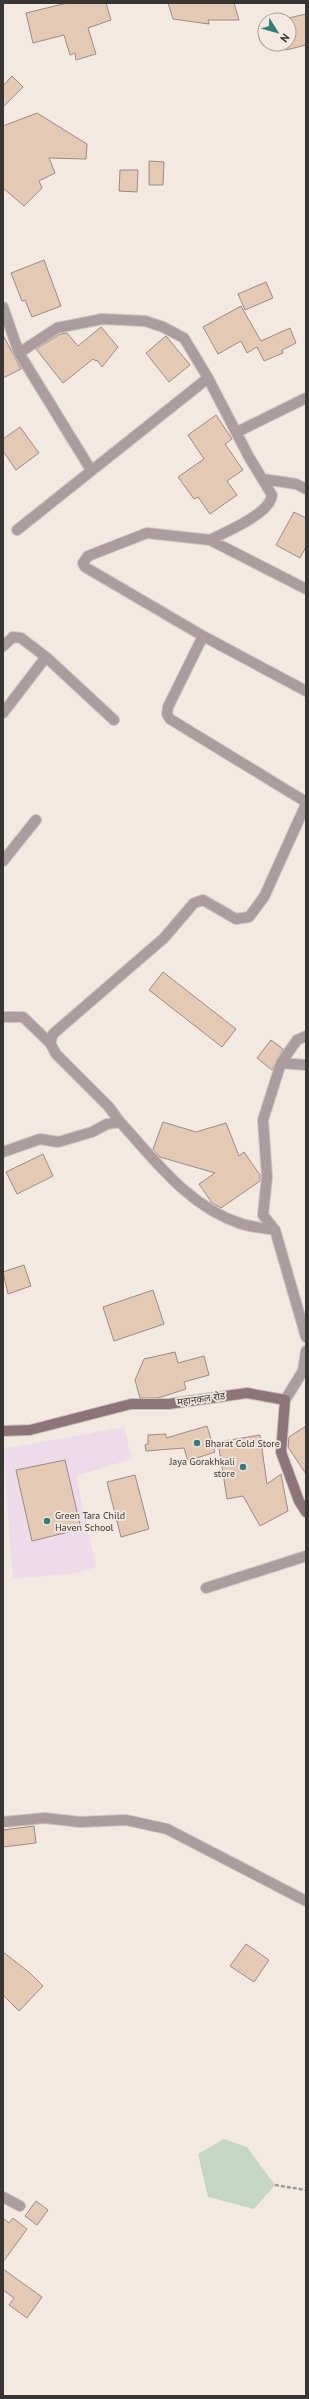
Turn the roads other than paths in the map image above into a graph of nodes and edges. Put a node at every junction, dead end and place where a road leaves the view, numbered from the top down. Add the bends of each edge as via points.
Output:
1 (3, 307) edge
2 (7, 338) edge
3 (19, 353) junction
4 (208, 378) junction
5 (306, 398) edge
6 (236, 432) junction
7 (91, 470) junction
8 (263, 479) junction
9 (306, 489) edge
10 (17, 530) dead end
11 (210, 540) junction
12 (306, 589) edge
13 (203, 636) junction
14 (3, 646) edge
15 (46, 657) junction
16 (306, 691) edge
17 (3, 713) edge
18 (114, 720) dead end
19 (306, 803) edge
20 (36, 820) dead end
21 (3, 861) edge
22 (3, 1017) edge
23 (306, 1036) edge
24 (50, 1043) junction
25 (280, 1064) junction
26 (306, 1065) edge
27 (120, 1122) junction
28 (3, 1152) edge
29 (275, 1230) junction
30 (306, 1337) edge
31 (306, 1351) edge
32 (285, 1400) junction
33 (3, 1431) edge
34 (306, 1512) edge
35 (306, 1556) edge
36 (206, 1588) dead end
37 (3, 1822) edge
38 (306, 1901) edge
39 (3, 2197) edge
40 (20, 2206) dead end

1 - 2 street
2 - 3 street
3 - 4 street via 57,328 102,319 145,321 184,338
3 - 7 street
4 - 6 street
4 - 7 street
5 - 6 street
6 - 8 street via 248,457
7 - 10 street
8 - 9 street via 296,484
8 - 11 street via 272,495 271,502 262,512
11 - 12 street
11 - 13 street via 147,533 88,556 83,563 85,567
13 - 16 street
13 - 19 street via 168,708 167,714 170,719
14 - 15 street via 12,637 21,638
15 - 17 street
15 - 18 street
19 - 24 street via 264,897 249,917 236,919 203,900 194,903 164,938 53,1034
20 - 21 street
22 - 24 street via 23,1017
23 - 25 street via 297,1040
24 - 27 street via 56,1054 109,1107
25 - 26 street
25 - 29 street via 263,1120 267,1177 263,1216
27 - 28 street via 107,1124 92,1132 58,1142 40,1139
27 - 29 street via 179,1188 218,1215 239,1224
29 - 30 street
31 - 32 street via 303,1371
32 - 33 main road, महानकल रोड via 247,1393 168,1404 131,1404 30,1430
32 - 34 main road via 282,1452 299,1501
35 - 36 street
37 - 38 street via 45,1818 80,1822 126,1820 167,1829
39 - 40 street

